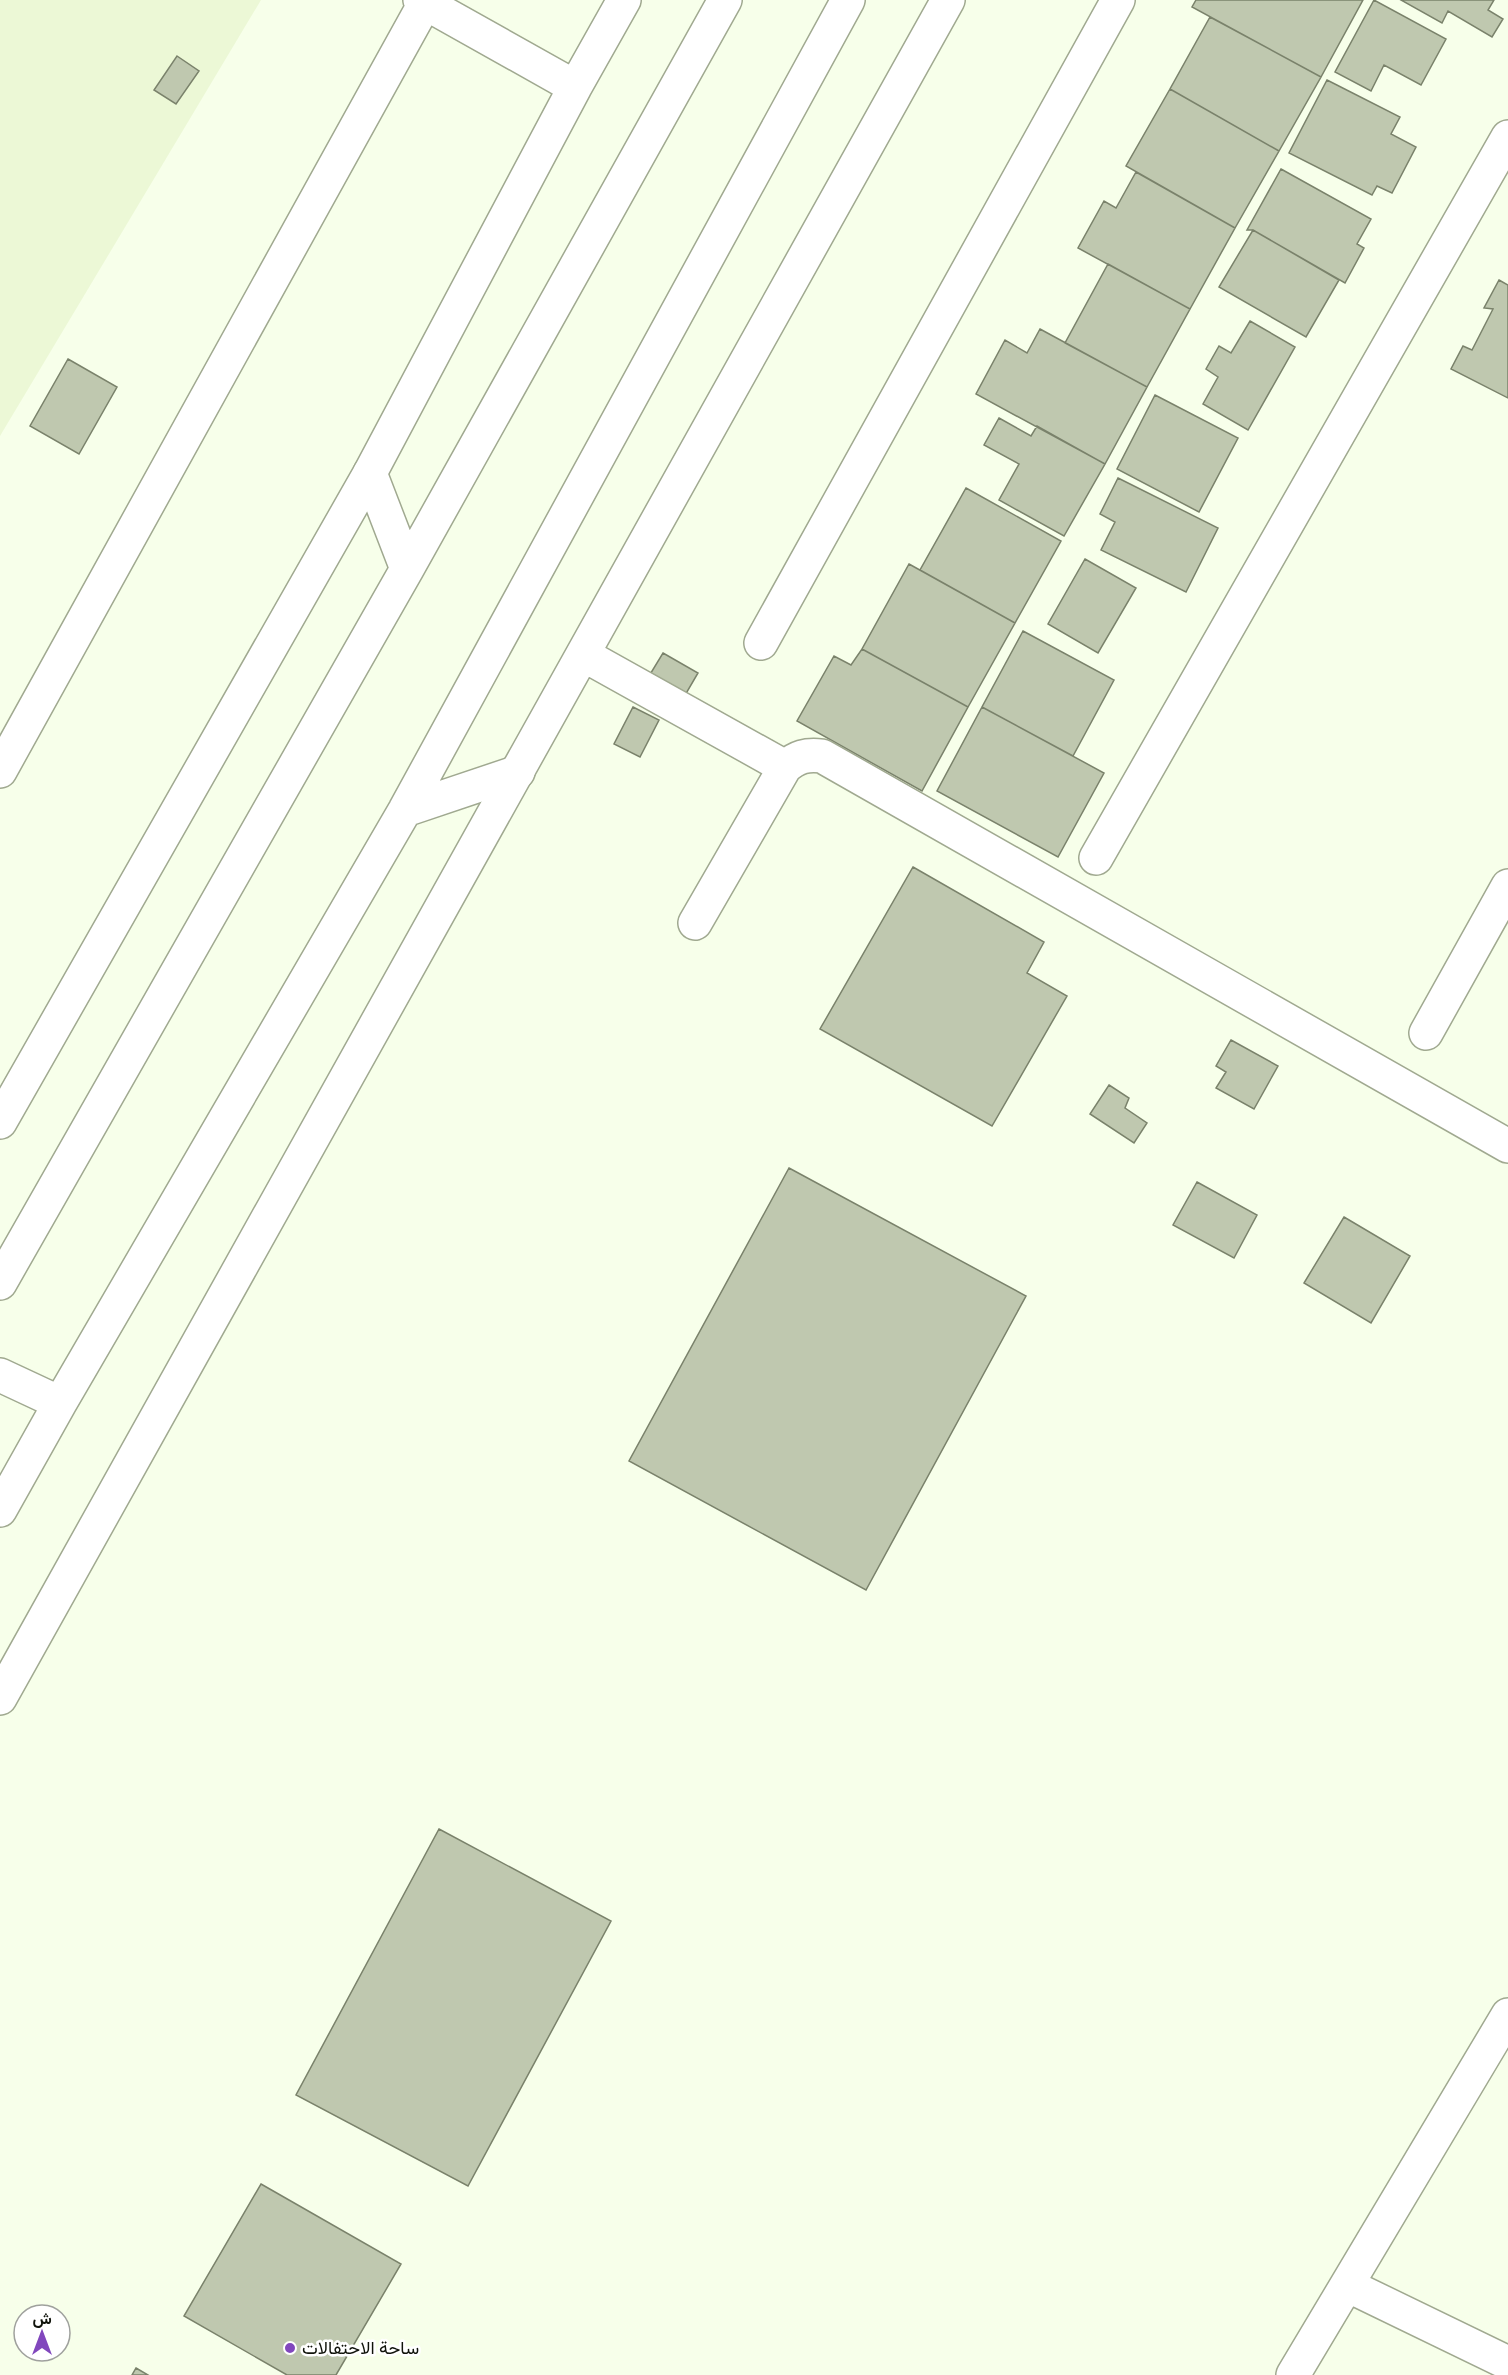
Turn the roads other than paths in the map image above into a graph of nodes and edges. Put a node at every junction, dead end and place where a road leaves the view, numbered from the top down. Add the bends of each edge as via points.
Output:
1 (624, 0) edge
2 (725, 0) edge
3 (848, 0) edge
4 (948, 0) edge
5 (1118, 0) edge
6 (422, 1) edge
7 (575, 87) junction
8 (1508, 137) edge
9 (370, 473) junction
10 (407, 569) junction
11 (761, 643) dead end
12 (584, 655) junction
13 (785, 767) junction
14 (0, 771) edge
15 (519, 772) junction
16 (405, 810) junction
17 (1096, 858) dead end
18 (1508, 886) edge
19 (695, 923) dead end
20 (1426, 1033) dead end
21 (0, 1122) edge
22 (1508, 1146) edge
23 (0, 1283) edge
24 (0, 1375) edge
25 (60, 1403) junction
26 (0, 1510) edge
27 (0, 1698) edge
28 (1508, 2015) edge
29 (1347, 2285) junction
30 (1508, 2363) edge
31 (1293, 2375) edge

1 - 7 street
2 - 10 street
3 - 16 street
4 - 12 street
5 - 11 street
6 - 7 street
6 - 14 street
7 - 9 street
8 - 17 street
9 - 10 street
9 - 21 street
10 - 23 street
12 - 13 street
12 - 15 street
13 - 19 street
13 - 22 street via 808,754 822,756
15 - 16 street
15 - 27 street
16 - 25 street
18 - 20 street
24 - 25 street
25 - 26 street
28 - 29 street
29 - 30 street
29 - 31 street

